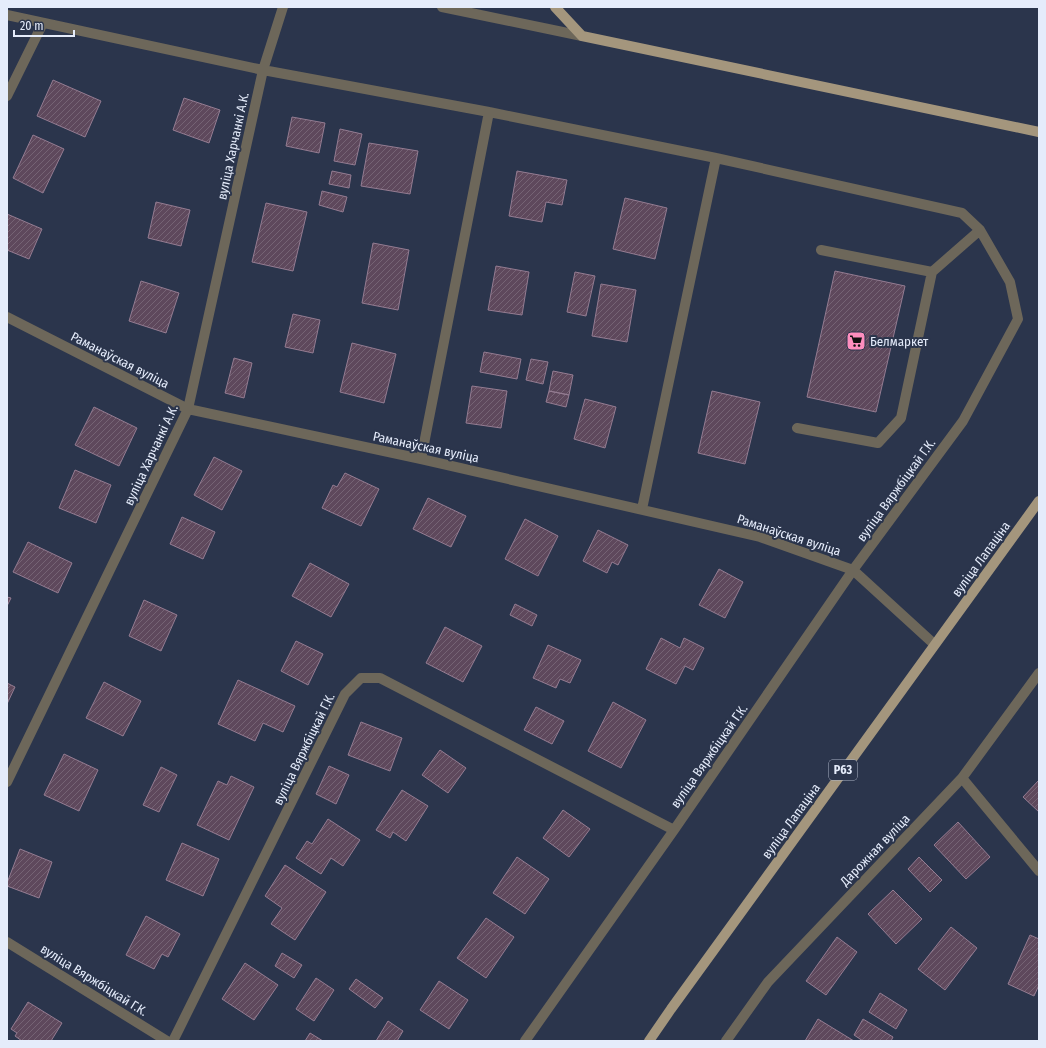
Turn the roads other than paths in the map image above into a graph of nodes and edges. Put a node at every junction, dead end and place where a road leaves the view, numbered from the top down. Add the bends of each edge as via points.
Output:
1 (283, 7) edge
2 (442, 7) edge
3 (555, 7) edge
4 (7, 15) edge
5 (43, 23) junction
6 (582, 36) junction
7 (263, 70) junction
8 (7, 96) edge
9 (489, 112) junction
10 (1039, 132) edge
11 (716, 158) junction
12 (980, 230) junction
13 (821, 250) dead end
14 (932, 272) junction
15 (7, 317) edge
16 (188, 409) junction
17 (798, 428) dead end
18 (421, 459) junction
19 (1039, 501) edge
20 (642, 509) junction
21 (853, 570) junction
22 (934, 644) junction
23 (1039, 673) edge
24 (962, 778) junction
25 (7, 782) edge
26 (674, 830) junction
27 (1039, 871) edge
28 (7, 942) edge
29 (167, 1041) edge
30 (174, 1041) edge
31 (525, 1041) edge
32 (649, 1041) edge
33 (726, 1041) edge

1 - 7 street, вуліца Харчанкі А.К.
2 - 6 street
3 - 6 main road
4 - 5 street, вуліца Вяржбіцкай Г.К.
5 - 7 street, вуліца Вяржбіцкай Г.К.
5 - 8 street
6 - 10 main road
7 - 9 street, вуліца Вяржбіцкай Г.К.
7 - 16 street, вуліца Харчанкі А.К.
9 - 11 street, вуліца Вяржбіцкай Г.К.
9 - 18 street
11 - 12 street, вуліца Вяржбіцкай Г.К. via 962,213
11 - 20 street
12 - 14 street
12 - 21 street, вуліца Вяржбіцкай Г.К. via 1010,282 1018,319 963,421
13 - 14 street
14 - 17 street via 901,418 878,443
15 - 16 street, Раманаўская вуліца
16 - 18 street, Раманаўская вуліца
16 - 25 street, вуліца Харчанкі А.К.
18 - 20 street, Раманаўская вуліца
19 - 22 main road, вуліца Лапаціна / Р63
20 - 21 street, Раманаўская вуліца via 760,537
21 - 22 street
21 - 26 street, вуліца Вяржбіцкай Г.К.
22 - 32 main road, вуліца Лапаціна / Р63
23 - 24 street, Дарожная вуліца
24 - 27 street
24 - 33 street, Дарожная вуліца via 768,982
26 - 30 street, вуліца Вяржбіцкай Г.К. via 380,678 361,678 345,694
26 - 31 street, вуліца Вяржбіцкай Г.К.
28 - 29 street, вуліца Вяржбіцкай Г.К.

